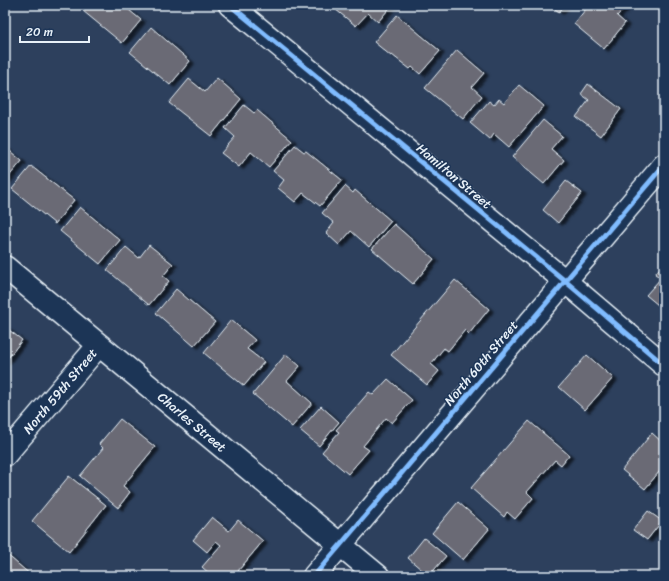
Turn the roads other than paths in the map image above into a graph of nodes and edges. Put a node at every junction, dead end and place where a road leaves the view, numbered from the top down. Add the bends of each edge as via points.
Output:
1 (230, 5) edge
2 (664, 165) edge
3 (5, 268) edge
4 (565, 281) junction
5 (99, 345) junction
6 (664, 365) edge
7 (5, 456) edge
8 (341, 545) junction
9 (314, 576) edge
10 (378, 576) edge

1 - 4 street, Hamilton Street
2 - 4 street, North 60th Street
3 - 5 street, Charles Street
4 - 6 street, Hamilton Street
4 - 8 street, North 60th Street
5 - 7 street, North 59th Street
5 - 8 street, Charles Street
8 - 9 street, North 60th Street
8 - 10 street, Charles Street

